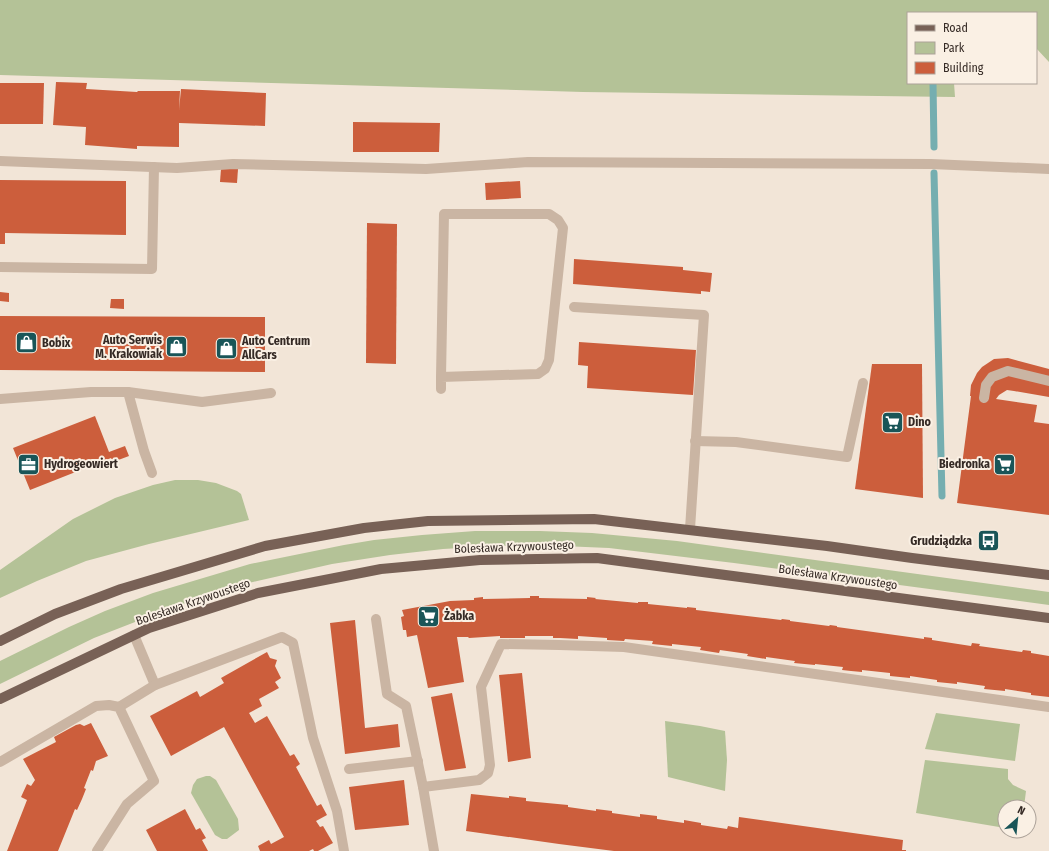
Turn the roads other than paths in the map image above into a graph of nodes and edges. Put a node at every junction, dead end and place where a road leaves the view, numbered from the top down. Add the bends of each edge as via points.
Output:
1 (0, 161) edge
2 (154, 167) junction
3 (1049, 169) edge
4 (0, 267) edge
5 (574, 307) dead end
6 (441, 377) junction
7 (1049, 381) edge
8 (863, 383) dead end
9 (441, 389) dead end
10 (128, 392) junction
11 (271, 393) dead end
12 (984, 398) dead end
13 (0, 400) edge
14 (695, 441) junction
15 (152, 473) dead end
16 (690, 530) junction
17 (1049, 575) edge
18 (1049, 618) edge
19 (376, 619) dead end
20 (134, 635) junction
21 (0, 641) edge
22 (155, 685) junction
23 (0, 699) edge
24 (118, 707) junction
25 (1049, 707) edge
26 (418, 761) junction
27 (0, 762) edge
28 (349, 769) dead end
29 (423, 787) junction
30 (97, 851) edge
31 (344, 851) edge
32 (434, 851) edge

1 - 2 lane
2 - 3 lane via 233,164 426,169 528,162 930,164
2 - 4 lane via 152,269
5 - 14 lane via 704,315
6 - 6 lane via 444,214 549,214 558,220 563,228 549,360 545,369 538,374
6 - 9 lane
7 - 12 lane via 1008,371 992,377 986,384
8 - 14 lane via 847,457 736,442
10 - 11 lane via 202,402
10 - 13 lane via 91,392
10 - 15 lane
14 - 16 lane
16 - 17 main road
16 - 21 main road via 594,519 428,521 364,528 265,546 121,588 55,614
18 - 20 main road, Bolesława Krzywoustego via 597,558 480,560 381,569 258,593
19 - 26 lane via 387,694 406,706
20 - 22 lane
20 - 23 main road, Bolesława Krzywoustego
22 - 24 lane
22 - 31 lane via 282,637 293,643 313,738 337,811
24 - 27 lane via 96,706
24 - 30 lane via 154,780 127,804
25 - 29 lane via 624,647 501,644 481,687 490,765 488,773 479,780
26 - 28 lane
26 - 29 lane
29 - 32 lane

